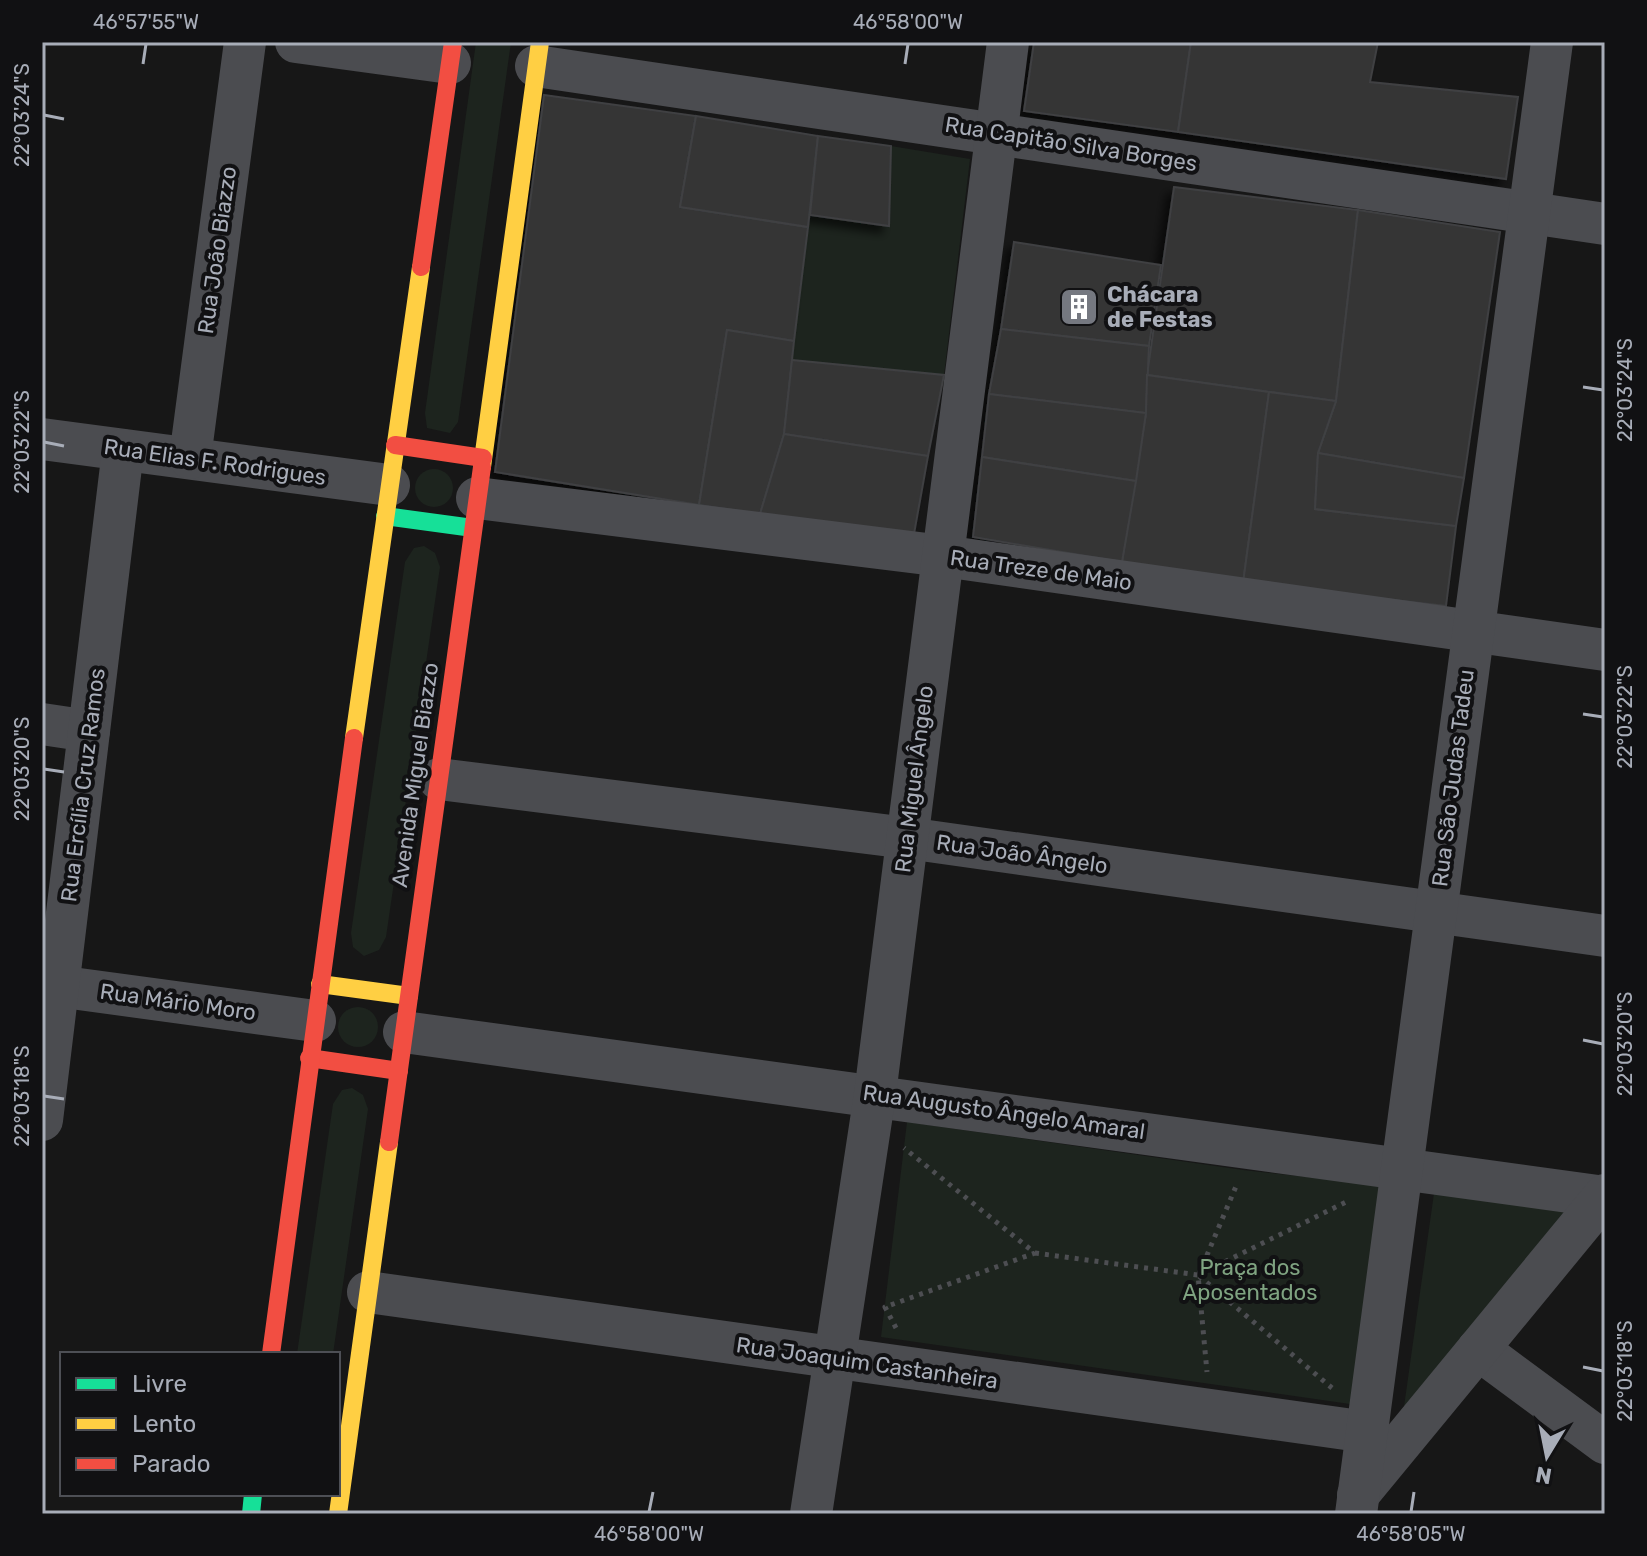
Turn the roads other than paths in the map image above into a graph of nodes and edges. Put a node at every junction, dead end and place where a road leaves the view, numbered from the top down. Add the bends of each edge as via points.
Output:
1 (245, 42) edge
2 (296, 42) edge
3 (1008, 42) edge
4 (1552, 42) edge
5 (452, 52) edge
6 (538, 54) edge
7 (998, 132) junction
8 (1529, 214) junction
9 (1605, 224) edge
10 (42, 439) edge
11 (123, 450) junction
12 (190, 458) junction
13 (390, 482) junction
14 (477, 495) junction
15 (943, 556) junction
16 (1473, 629) junction
17 (1605, 650) edge
18 (42, 724) edge
19 (89, 731) junction
20 (439, 779) junction
21 (907, 838) junction
22 (1436, 913) junction
23 (1605, 936) edge
24 (50, 985) edge
25 (315, 1021) junction
26 (404, 1033) junction
27 (875, 1094) junction
28 (42, 1120) edge
29 (1402, 1168) junction
30 (1605, 1196) edge
31 (368, 1292) junction
32 (1478, 1349) junction
33 (271, 1352) edge
34 (834, 1358) junction
35 (1367, 1432) junction
36 (1605, 1443) edge
37 (1357, 1505) edge
38 (338, 1514) edge
39 (811, 1514) edge

1 - 12 street, Rua João Biazzo
2 - 5 street
3 - 7 street, Rua Miguel Ângelo
4 - 8 street, Rua São Judas Tadeu
5 - 13 street
6 - 7 street, Rua Capitão Silva Borges
6 - 14 street, Avenida Miguel Biazzo
7 - 8 street, Rua Capitão Silva Borges
7 - 15 street, Rua Miguel Ângelo
8 - 9 street, Rua Capitão Silva Borges
8 - 16 street, Rua São Judas Tadeu
10 - 11 street, Rua Elias F. Rodrigues
11 - 12 street, Rua Elias F. Rodrigues
11 - 19 street, Rua Ercília Cruz Ramos
12 - 13 street, Rua Elias F. Rodrigues
13 - 14 street
13 - 14 street
13 - 25 street
14 - 15 street, Rua Treze de Maio
14 - 20 street, Avenida Miguel Biazzo
15 - 16 street, Rua Treze de Maio
15 - 21 street, Rua Miguel Ângelo
16 - 17 street, Rua Treze de Maio
16 - 22 street, Rua São Judas Tadeu
18 - 19 street
19 - 24 street, Rua Ercília Cruz Ramos
20 - 21 street, Rua João Ângelo
20 - 26 street, Avenida Miguel Biazzo
21 - 22 street, Rua João Ângelo
21 - 27 street, Rua Miguel Ângelo
22 - 23 street, Rua João Ângelo
22 - 29 street, Rua São Judas Tadeu
24 - 25 street, Rua Mário Moro
24 - 28 street, Rua Ercília Cruz Ramos
25 - 26 street
25 - 26 street
25 - 33 street
26 - 27 street, Rua Augusto Ângelo Amaral
26 - 31 street, Avenida Miguel Biazzo
27 - 29 street, Rua Augusto Ângelo Amaral
27 - 34 street, Rua Miguel Ângelo
29 - 30 street, Rua Augusto Ângelo Amaral
29 - 35 street, Rua São Judas Tadeu
30 - 32 street
31 - 34 street, Rua Joaquim Castanheira
31 - 38 street, Avenida Miguel Biazzo
32 - 36 street
32 - 37 street
34 - 35 street, Rua Joaquim Castanheira
34 - 39 street, Rua Miguel Ângelo
35 - 37 street, Rua São Judas Tadeu

